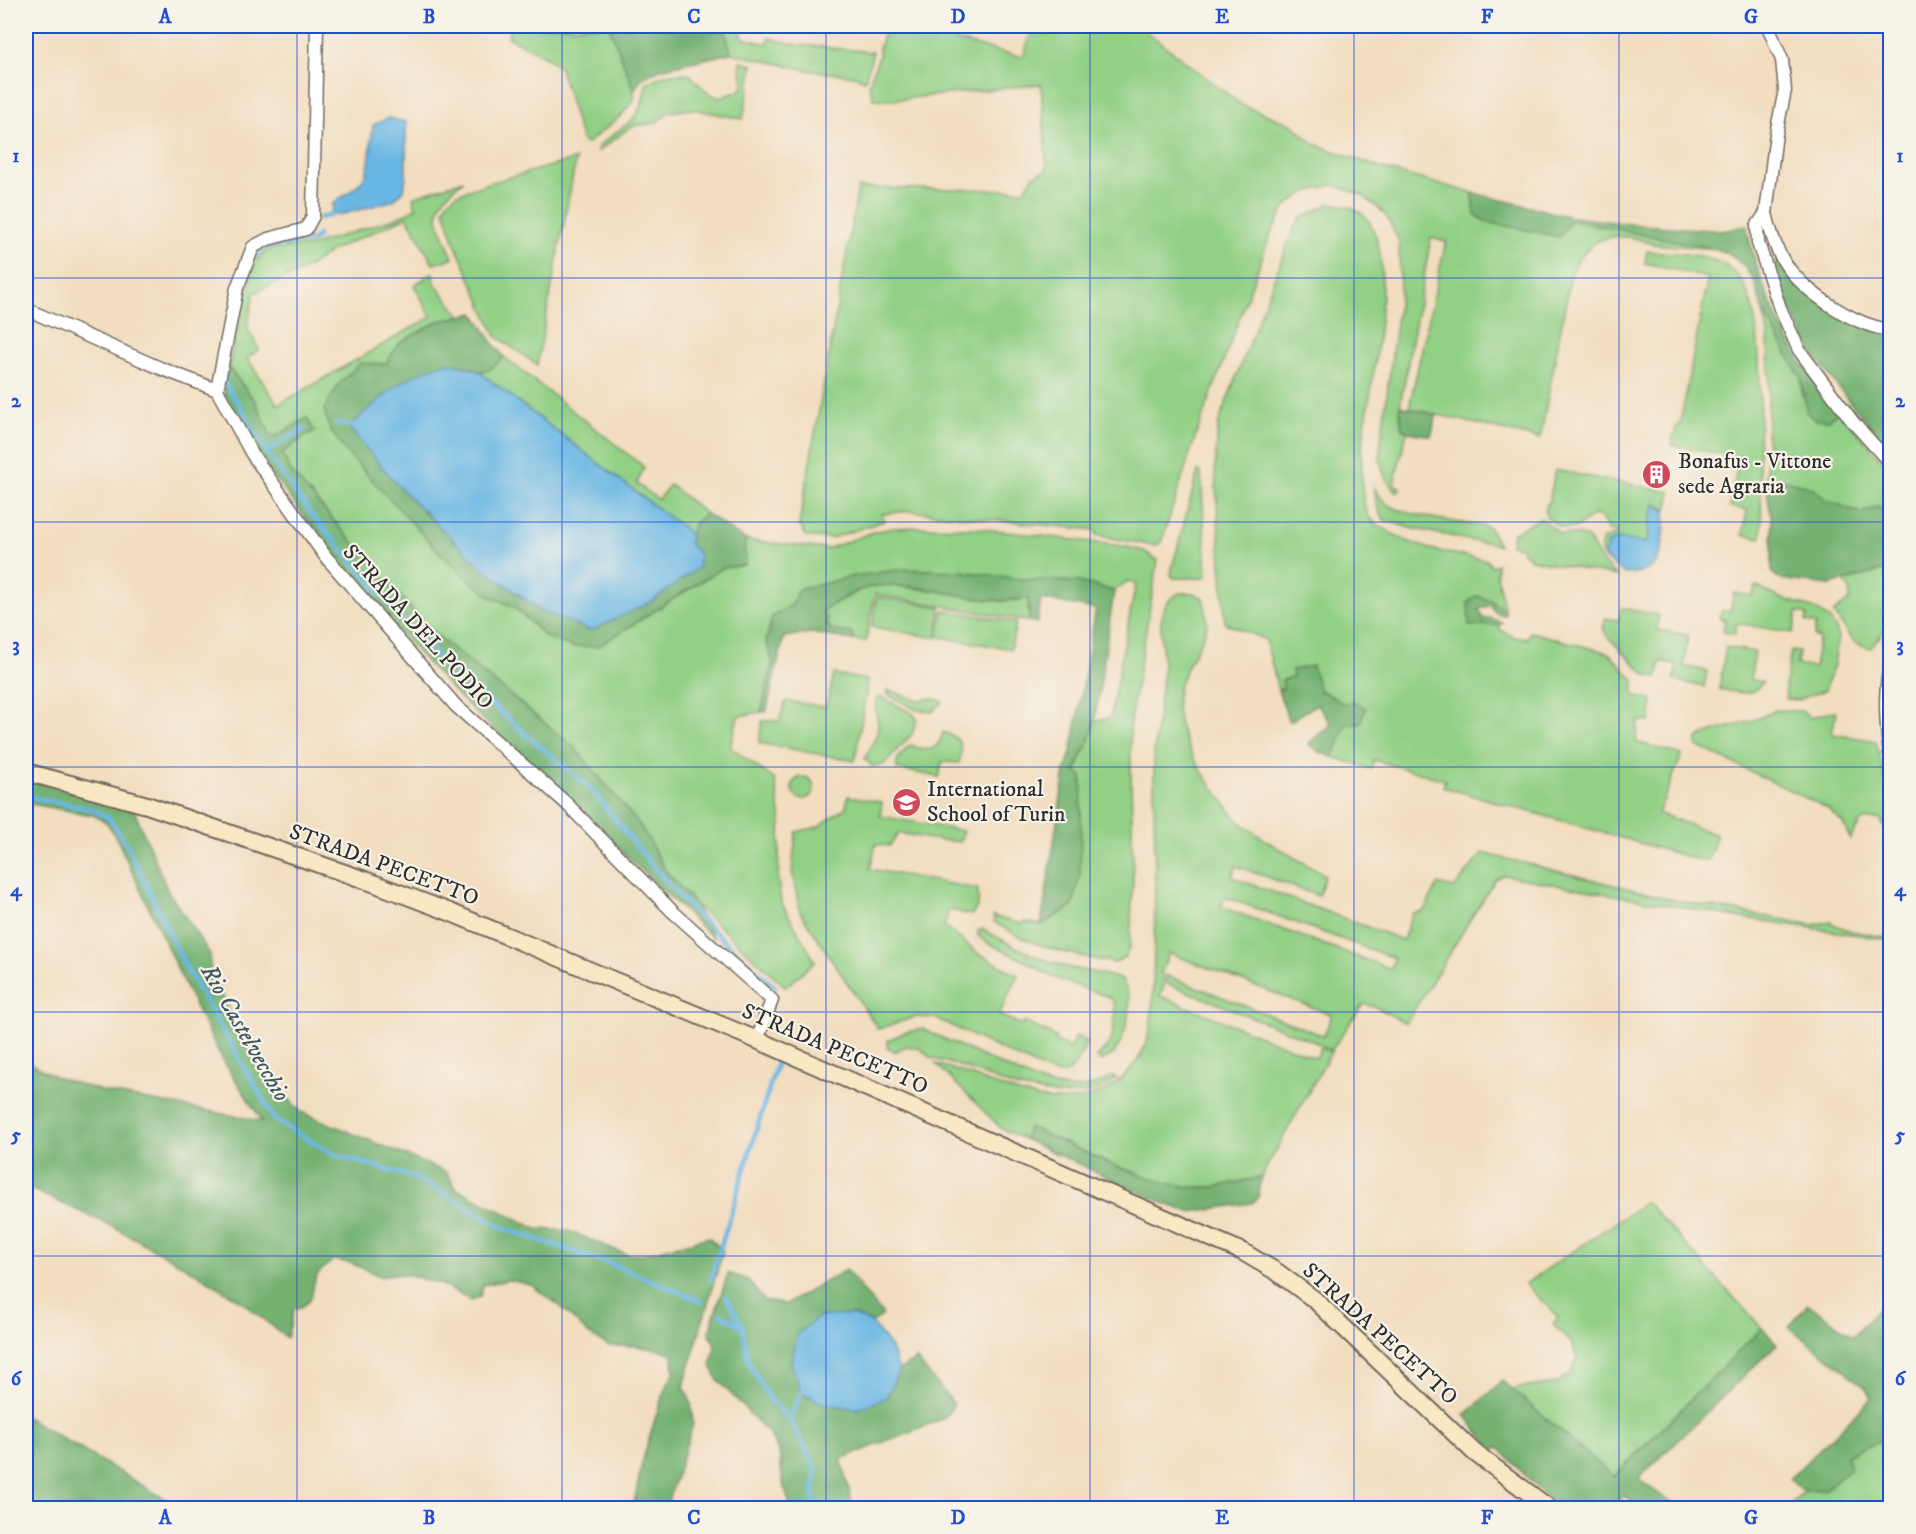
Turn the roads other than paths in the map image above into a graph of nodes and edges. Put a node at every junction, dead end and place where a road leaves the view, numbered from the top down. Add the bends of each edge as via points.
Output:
1 (317, 26) edge
2 (1768, 26) edge
3 (1766, 213) junction
4 (26, 309) edge
5 (1890, 330) edge
6 (217, 390) junction
7 (1890, 463) edge
8 (1890, 668) edge
9 (1890, 753) edge
10 (26, 772) edge
11 (757, 1040) junction
12 (1549, 1509) edge

1 - 6 street via 313,216 306,228 268,239 253,248 237,288
2 - 3 street via 1782,60 1785,90
3 - 5 street via 1779,254 1796,277 1835,309
3 - 7 street via 1757,226 1758,243 1799,350 1853,422
4 - 6 street
6 - 11 street, STRADA DEL PODIO via 252,454 326,558 456,706 566,803 672,910 772,1000
8 - 9 street
10 - 11 main road, STRADA PECETTO via 147,805 365,880
11 - 12 main road, STRADA PECETTO via 1252,1257 1315,1300 1475,1453

